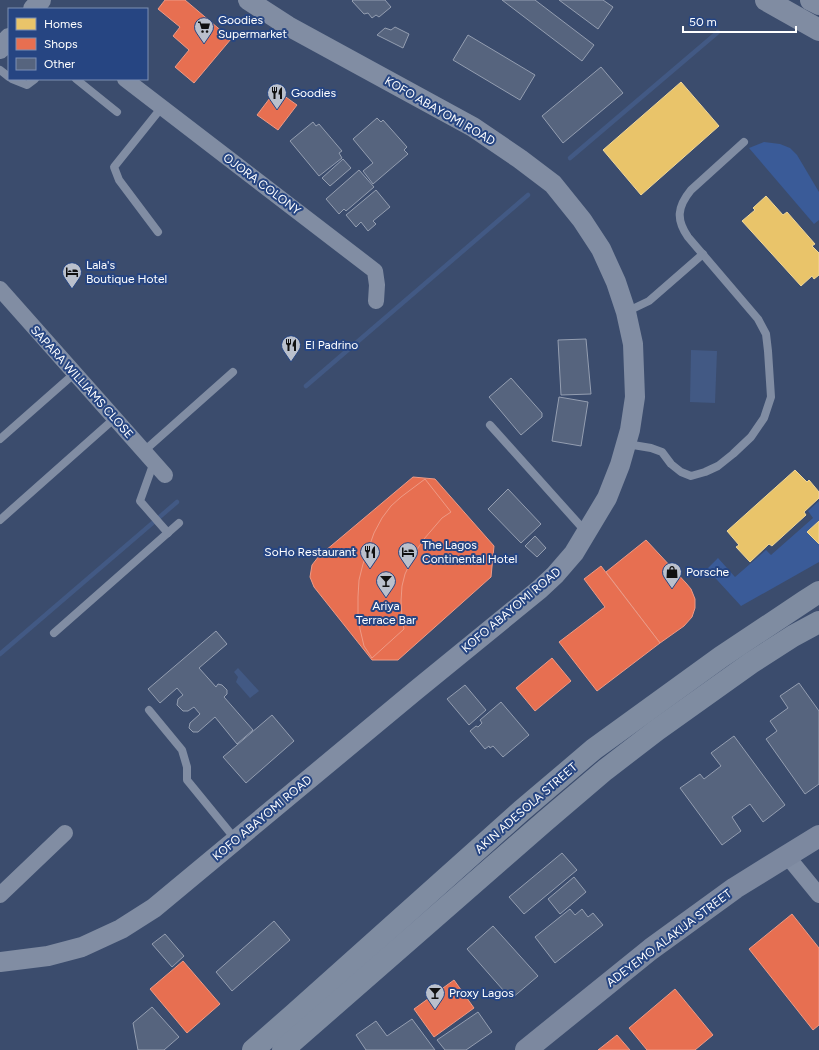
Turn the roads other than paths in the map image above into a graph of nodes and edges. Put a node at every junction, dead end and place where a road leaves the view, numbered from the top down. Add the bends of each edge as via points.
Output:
1 (41, 0) edge
2 (248, 0) edge
3 (766, 0) edge
4 (811, 0) edge
5 (819, 4) edge
6 (35, 8) edge
7 (819, 30) edge
8 (8, 39) edge
9 (0, 49) edge
10 (0, 70) edge
11 (8, 76) edge
12 (14, 80) edge
13 (34, 80) edge
14 (77, 80) edge
15 (126, 80) edge
16 (162, 107) junction
17 (117, 112) dead end
18 (744, 142) dead end
19 (158, 232) dead end
20 (704, 254) junction
21 (0, 289) edge
22 (376, 301) dead end
23 (626, 312) junction
24 (233, 372) dead end
25 (75, 374) junction
26 (115, 418) junction
27 (490, 425) dead end
28 (0, 439) edge
29 (627, 444) junction
30 (149, 456) junction
31 (165, 475) dead end
32 (0, 520) edge
33 (179, 523) dead end
34 (168, 533) junction
35 (586, 533) junction
36 (819, 592) edge
37 (819, 622) edge
38 (54, 633) dead end
39 (149, 710) dead end
40 (66, 833) dead end
41 (819, 836) edge
42 (236, 840) junction
43 (787, 856) junction
44 (0, 895) edge
45 (819, 895) edge
46 (0, 962) edge
47 (532, 1048) edge
48 (253, 1050) edge
49 (283, 1050) edge

1 - 6 street
2 - 23 street, KOFO ABAYOMI ROAD via 288,26 473,127 553,184 601,249
3 - 7 highway
4 - 5 highway
8 - 9 street
10 - 11 lane
12 - 13 lane via 27,85
14 - 17 lane
15 - 16 street, OJORA COLONY
16 - 19 lane via 114,167 119,180
16 - 22 street, OJORA COLONY via 376,271
18 - 20 lane via 691,190 680,208 682,228
20 - 23 lane via 649,301
20 - 29 lane via 758,319 766,334 771,397 764,418 751,437 734,454 718,466 691,476 681,472 662,452
21 - 25 street, SAPARA WILLIAMS CLOSE
23 - 29 street, KOFO ABAYOMI ROAD via 633,344 635,396
24 - 30 lane
25 - 26 street, SAPARA WILLIAMS CLOSE
25 - 28 lane
26 - 30 street, SAPARA WILLIAMS CLOSE
26 - 32 lane
27 - 35 lane
29 - 35 street, KOFO ABAYOMI ROAD via 607,498
30 - 31 street, SAPARA WILLIAMS CLOSE
30 - 34 lane via 140,501
33 - 34 lane
34 - 38 lane
35 - 42 street, KOFO ABAYOMI ROAD via 574,553 540,589
36 - 48 main road, AKIN ADESOLA STREET via 721,657 594,749
37 - 49 main road, AKIN ADESOLA STREET via 751,663 605,770
39 - 42 lane via 182,750 188,767 187,780
40 - 44 street
41 - 43 main road, ADEYEMO ALAKIJA STREET
42 - 46 street, KOFO ABAYOMI ROAD via 154,908 121,929 82,947 48,956
43 - 45 street
43 - 47 main road, ADEYEMO ALAKIJA STREET via 735,888 651,949

